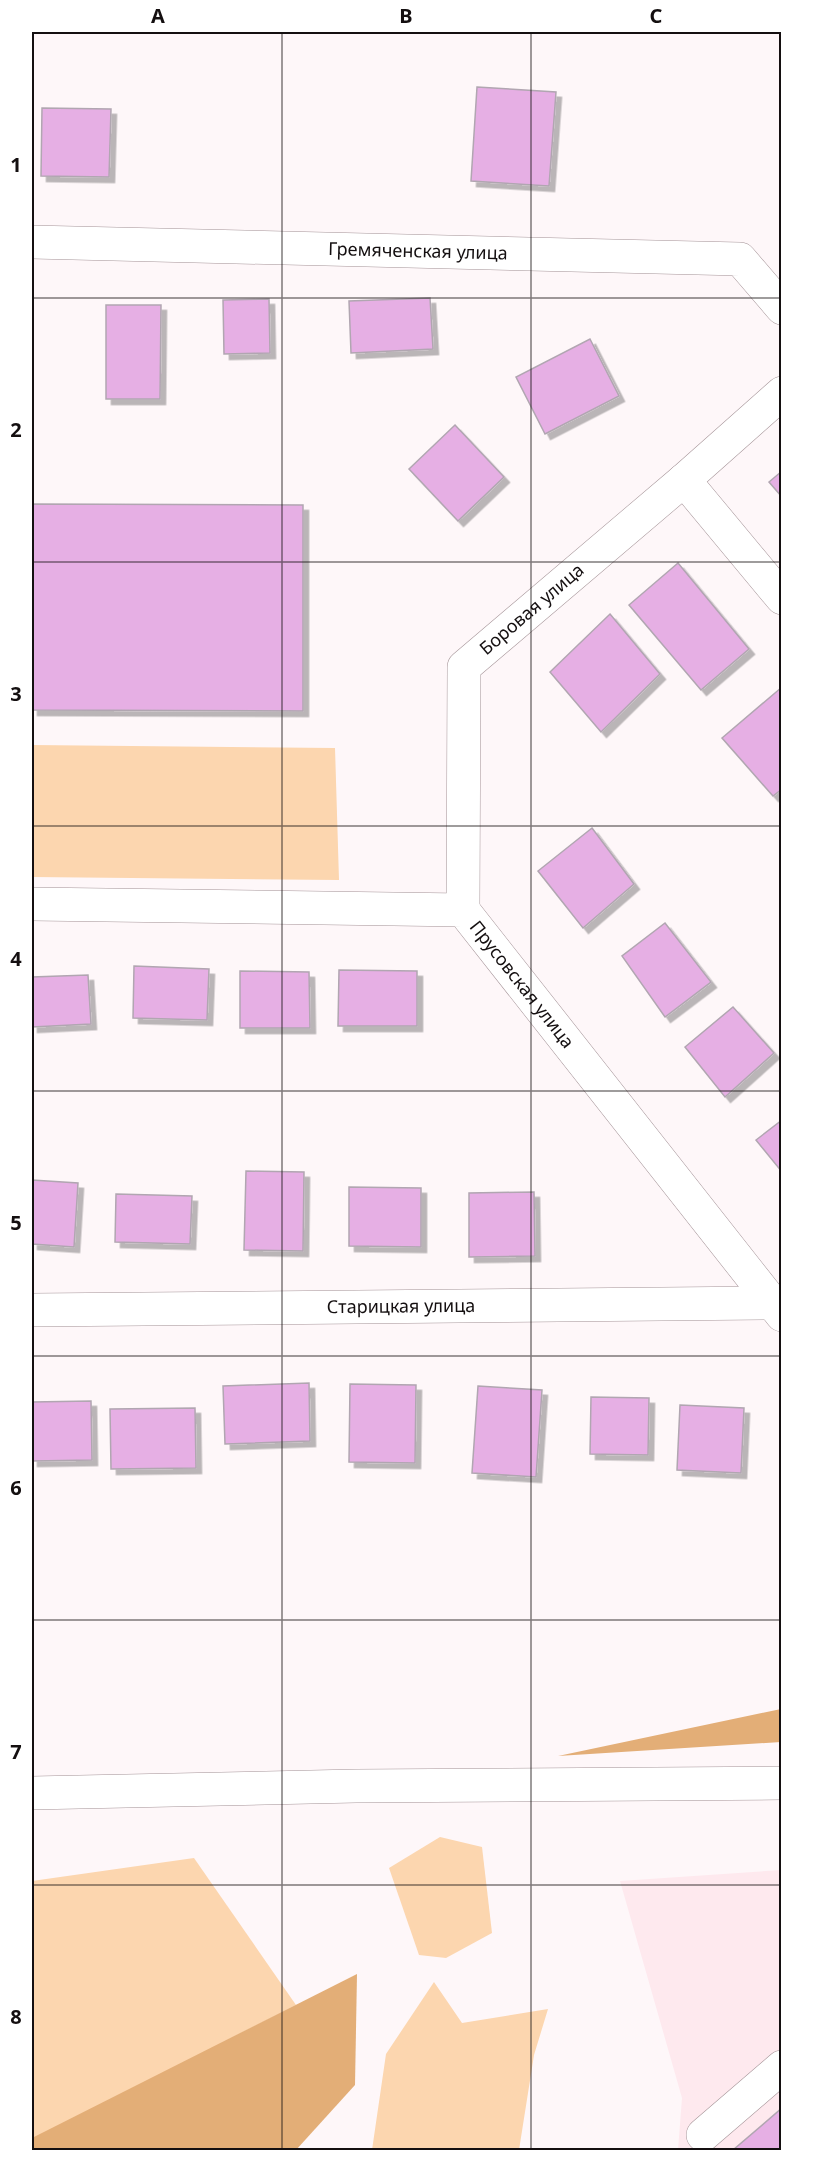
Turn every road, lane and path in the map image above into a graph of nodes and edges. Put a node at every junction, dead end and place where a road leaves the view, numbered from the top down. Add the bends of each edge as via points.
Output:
1 (32, 242) edge
2 (782, 308) edge
3 (782, 393) edge
4 (684, 480) junction
5 (782, 598) edge
6 (32, 904) edge
7 (463, 910) junction
8 (776, 1309) edge
9 (32, 1310) edge
10 (782, 1783) edge
11 (32, 1793) edge
12 (782, 2067) edge
13 (703, 2135) dead end

1 - 2 street, Гремяченская улица via 740,259
3 - 4 street, Боровая улица
4 - 5 street
4 - 7 street, Боровая улица via 464,667
6 - 7 street, Прусовская улица
7 - 8 street, Прусовская улица
8 - 9 street, Старицкая улица
10 - 11 street via 356,1785
12 - 13 street

